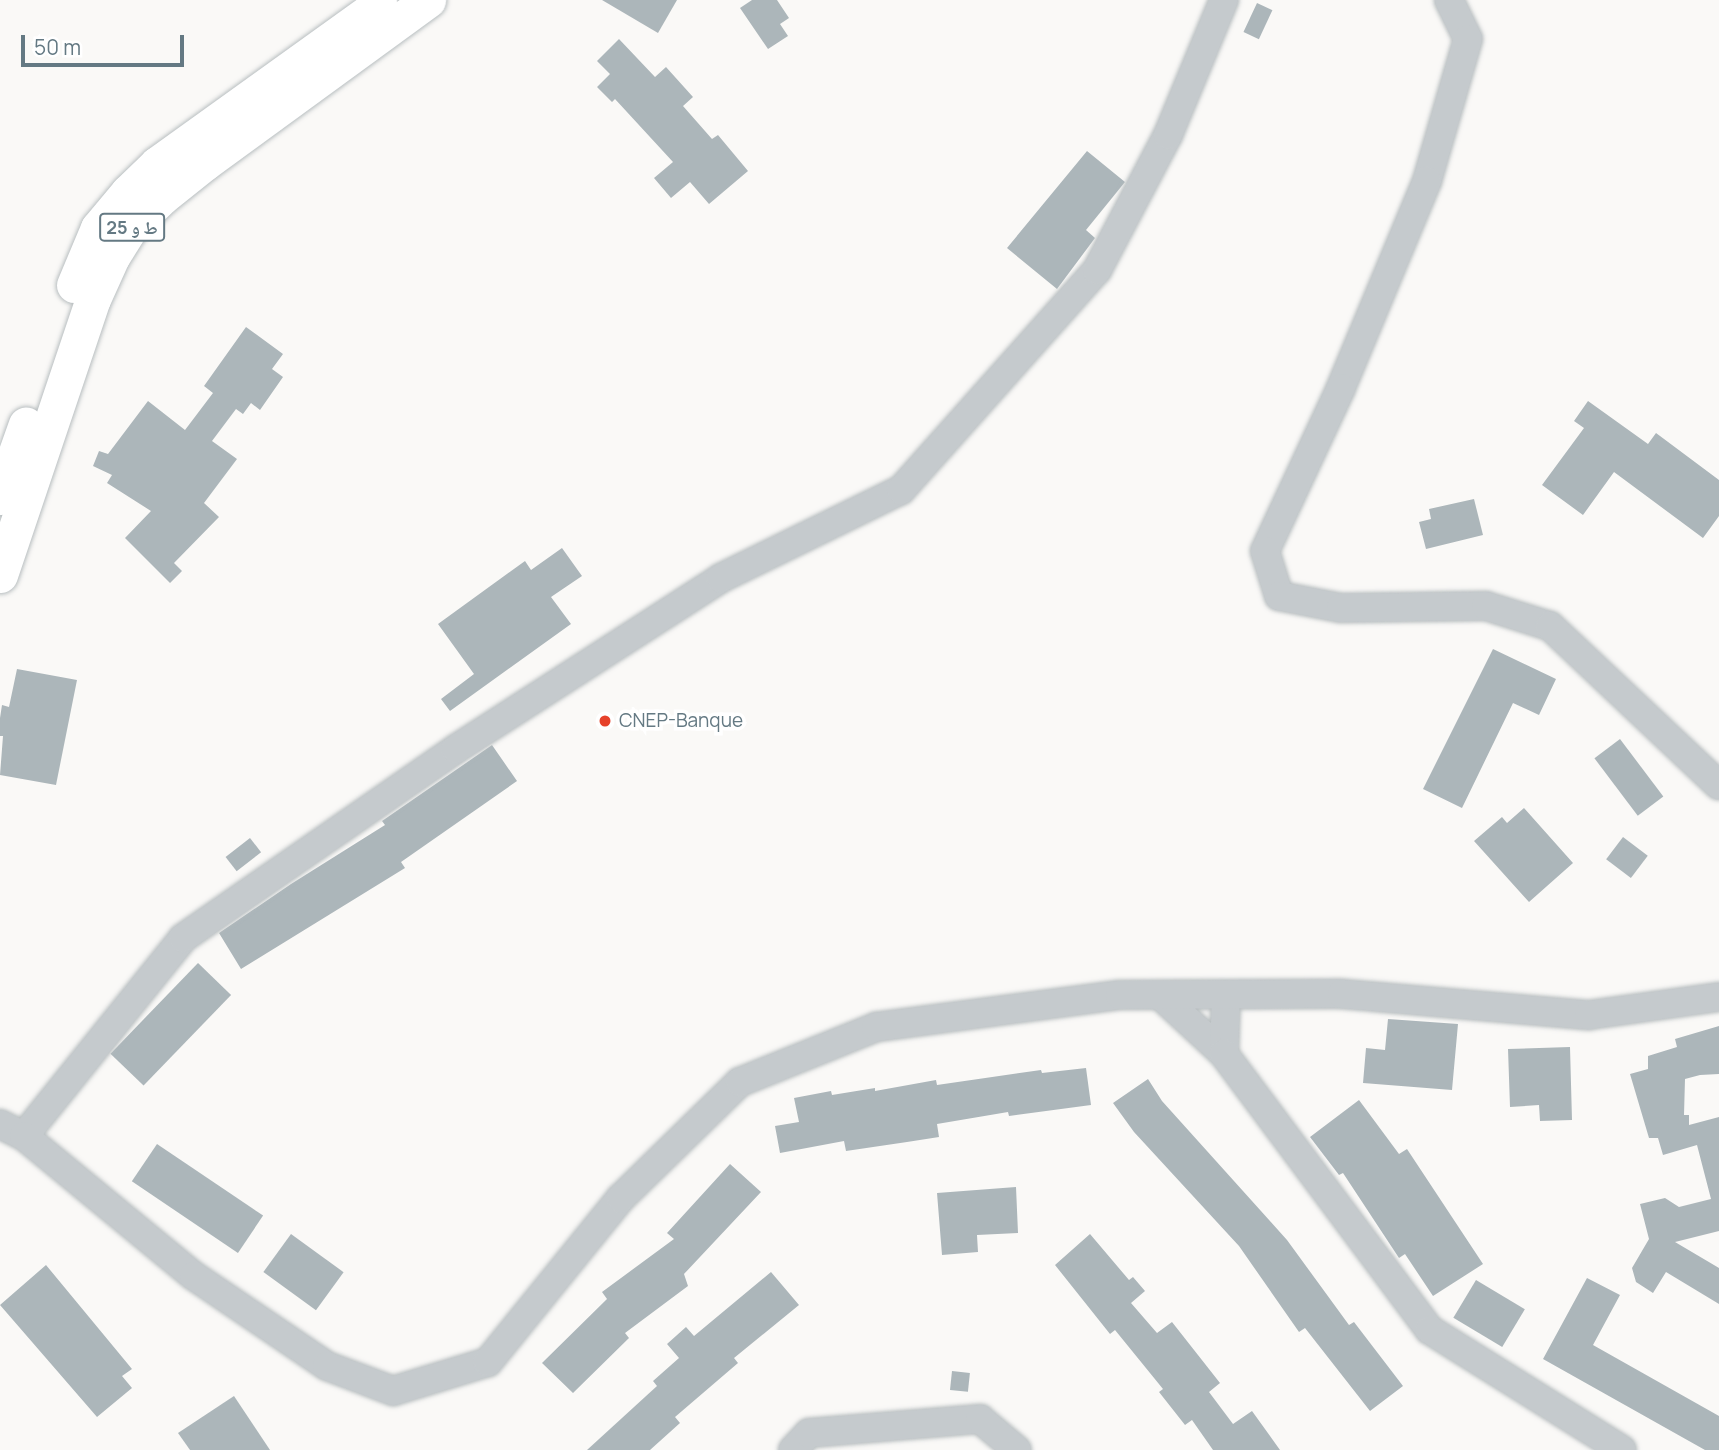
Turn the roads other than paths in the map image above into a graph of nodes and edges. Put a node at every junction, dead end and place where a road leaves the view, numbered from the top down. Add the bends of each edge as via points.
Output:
1 (385, 0) edge
2 (428, 0) edge
3 (1224, 0) edge
4 (1448, 0) edge
5 (0, 497) edge
6 (0, 575) edge
7 (1719, 785) edge
8 (1160, 995) junction
9 (1226, 995) junction
10 (1719, 997) edge
11 (1224, 1054) junction
12 (12, 1130) edge
13 (793, 1450) edge
14 (1017, 1450) edge
15 (1622, 1450) edge

1 - 5 main road via 157,164 98,228
2 - 6 main road, ط و 25 via 206,162 131,227 93,299
3 - 12 street via 1168,135 1097,271 901,490 722,578 456,749 183,938
4 - 7 street via 1468,39 1427,181 1341,388 1265,551 1279,596 1341,608 1486,606 1550,626
8 - 9 street
8 - 11 street
8 - 12 street via 1120,995 876,1027 740,1082 621,1198 488,1362 393,1391 327,1366 194,1276
9 - 10 street via 1342,994 1589,1015
9 - 11 street
11 - 15 street via 1430,1330
13 - 14 street via 809,1433 980,1419

